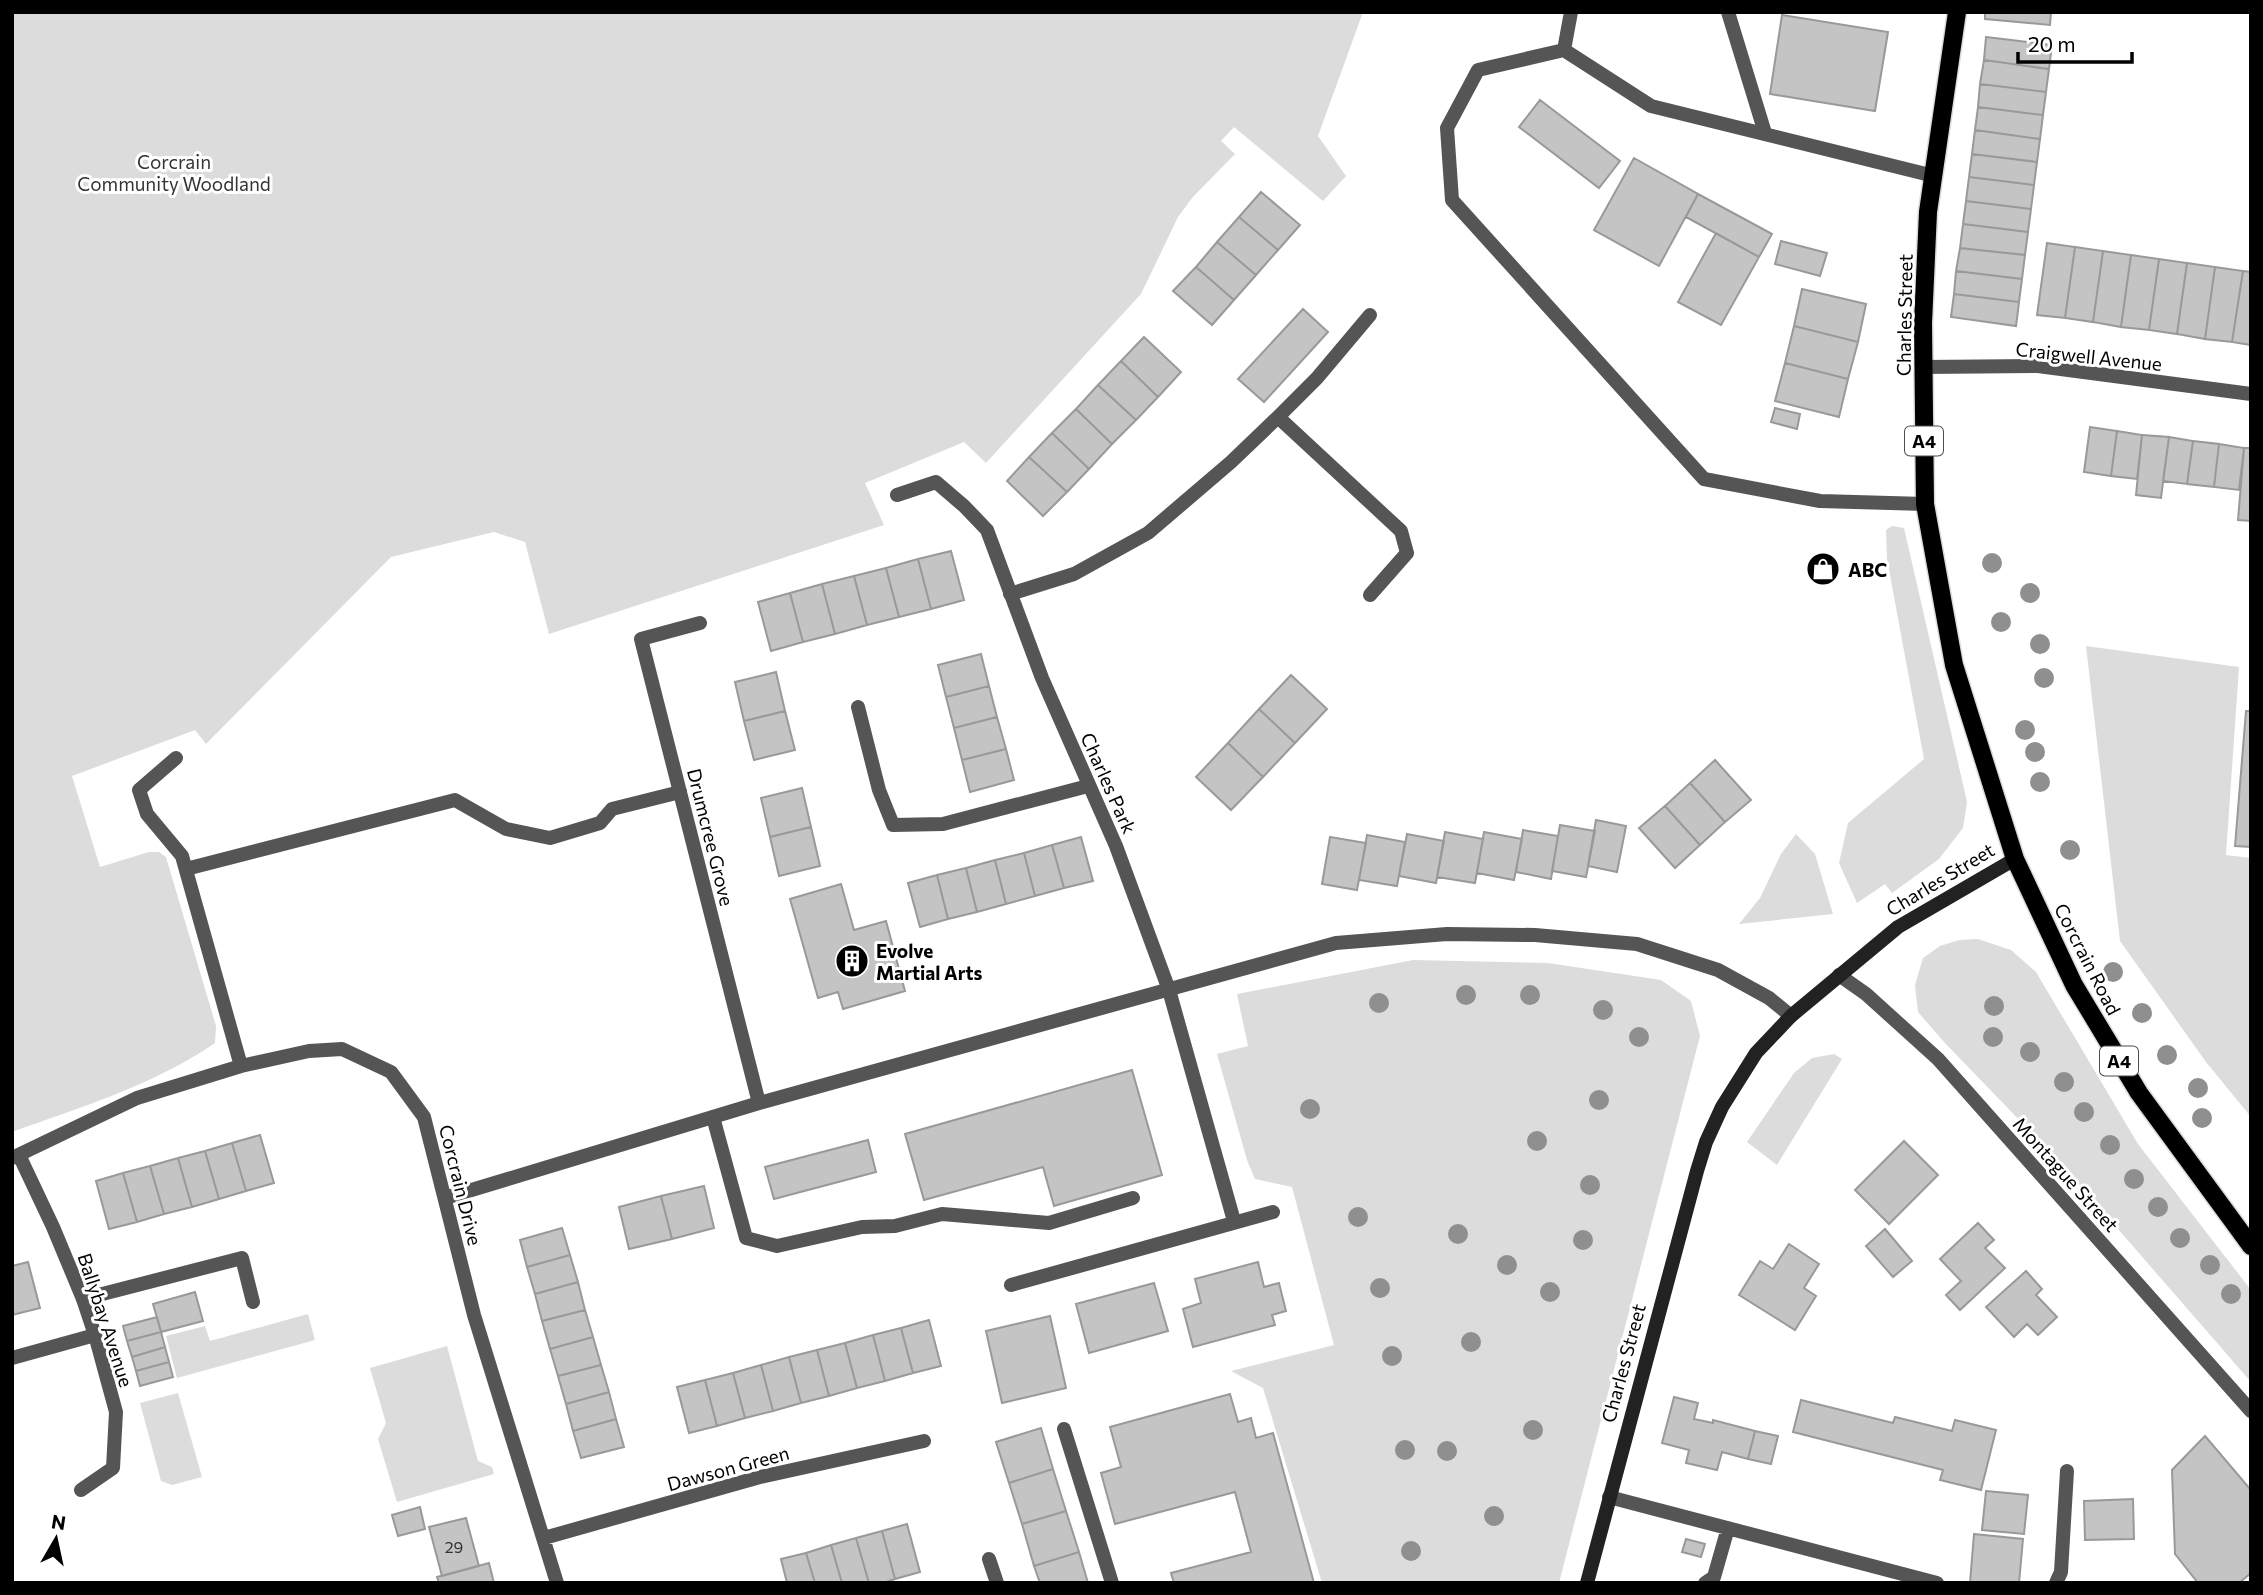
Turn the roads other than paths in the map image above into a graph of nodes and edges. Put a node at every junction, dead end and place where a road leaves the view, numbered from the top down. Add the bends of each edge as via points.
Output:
1 (1571, 12) edge
2 (1728, 12) edge
3 (1957, 12) edge
4 (1564, 50) junction
5 (1765, 133) junction
6 (1934, 176) junction
7 (1370, 315) dead end
8 (1923, 367) junction
9 (2251, 394) edge
10 (1278, 417) junction
11 (897, 495) dead end
12 (1925, 504) junction
13 (1010, 594) junction
14 (1370, 595) dead end
15 (700, 623) dead end
16 (858, 707) dead end
17 (176, 758) dead end
18 (1088, 786) junction
19 (680, 792) junction
20 (2015, 859) junction
21 (186, 869) junction
22 (1839, 975) junction
23 (1169, 990) junction
24 (1791, 1016) junction
25 (241, 1066) junction
26 (759, 1103) junction
27 (713, 1116) junction
28 (15, 1157) edge
29 (444, 1198) junction
30 (1133, 1198) dead end
31 (1273, 1212) dead end
32 (1234, 1221) junction
33 (2251, 1246) edge
34 (1011, 1285) dead end
35 (83, 1299) junction
36 (253, 1302) dead end
37 (94, 1335) junction
38 (12, 1358) edge
39 (2251, 1411) edge
40 (1064, 1429) dead end
41 (924, 1441) dead end
42 (2067, 1471) dead end
43 (81, 1490) dead end
44 (1609, 1497) junction
45 (1728, 1528) junction
46 (544, 1538) junction
47 (989, 1559) dead end
48 (557, 1583) edge
49 (996, 1583) edge
50 (1112, 1583) edge
51 (1587, 1583) edge
52 (1706, 1583) edge
53 (1937, 1583) edge
54 (2056, 1583) edge

1 - 4 street
2 - 5 street
3 - 6 main road, Charles Street / A4
4 - 5 street via 1651,106
4 - 12 street via 1478,70 1447,128 1452,200 1704,479 1820,501
5 - 6 street
6 - 8 main road, Charles Street / A4 via 1928,212
7 - 10 street via 1317,379
8 - 9 street, Craigwell Avenue via 2038,366
8 - 12 main road, Charles Street / A4
10 - 13 street via 1148,533 1074,574
10 - 14 street via 1401,531 1407,553
11 - 13 street, Charles Park via 936,482 964,506 987,530
12 - 20 main road, Charles Street / A4 via 1954,665
13 - 18 street, Charles Park
15 - 19 street, Drumcree Grove via 641,639
16 - 18 street via 893,825 943,824
17 - 21 street via 139,790 147,814 182,856
18 - 23 street, Charles Park via 1116,846
19 - 21 street via 612,808 600,823 550,838 506,829 455,800
19 - 26 street, Drumcree Grove
20 - 22 street, Charles Street via 1898,927
20 - 33 main road, Corcrain Road / A4 via 2074,985 2139,1093
21 - 25 street
22 - 24 street, Charles Street
22 - 39 street, Montague Street via 1938,1059
23 - 24 street via 1336,943 1447,934 1535,935 1637,944 1718,970 1769,998
23 - 26 street
23 - 32 street, Charles Park
24 - 44 street, Charles Street via 1756,1054 1706,1142
25 - 28 street, Corcrain Drive via 137,1098
25 - 29 street, Corcrain Drive via 309,1051 342,1049 391,1072 424,1117
26 - 27 street
27 - 29 street
27 - 30 street via 746,1238 777,1246 942,1214 1049,1223
28 - 35 street, Ballybay Avenue via 53,1227
29 - 46 street, Corcrain Drive via 474,1315
31 - 32 street
32 - 34 street
35 - 36 street via 242,1258
35 - 37 street, Ballybay Avenue
37 - 38 street
37 - 43 street, Ballybay Avenue via 116,1412 113,1468
40 - 50 street
41 - 46 street, Dawson Green via 760,1477
42 - 54 street via 2061,1572
44 - 45 street
44 - 51 street, Charles Street
45 - 52 street via 1714,1577
45 - 53 street
46 - 48 street, Corcrain Drive
47 - 49 street

